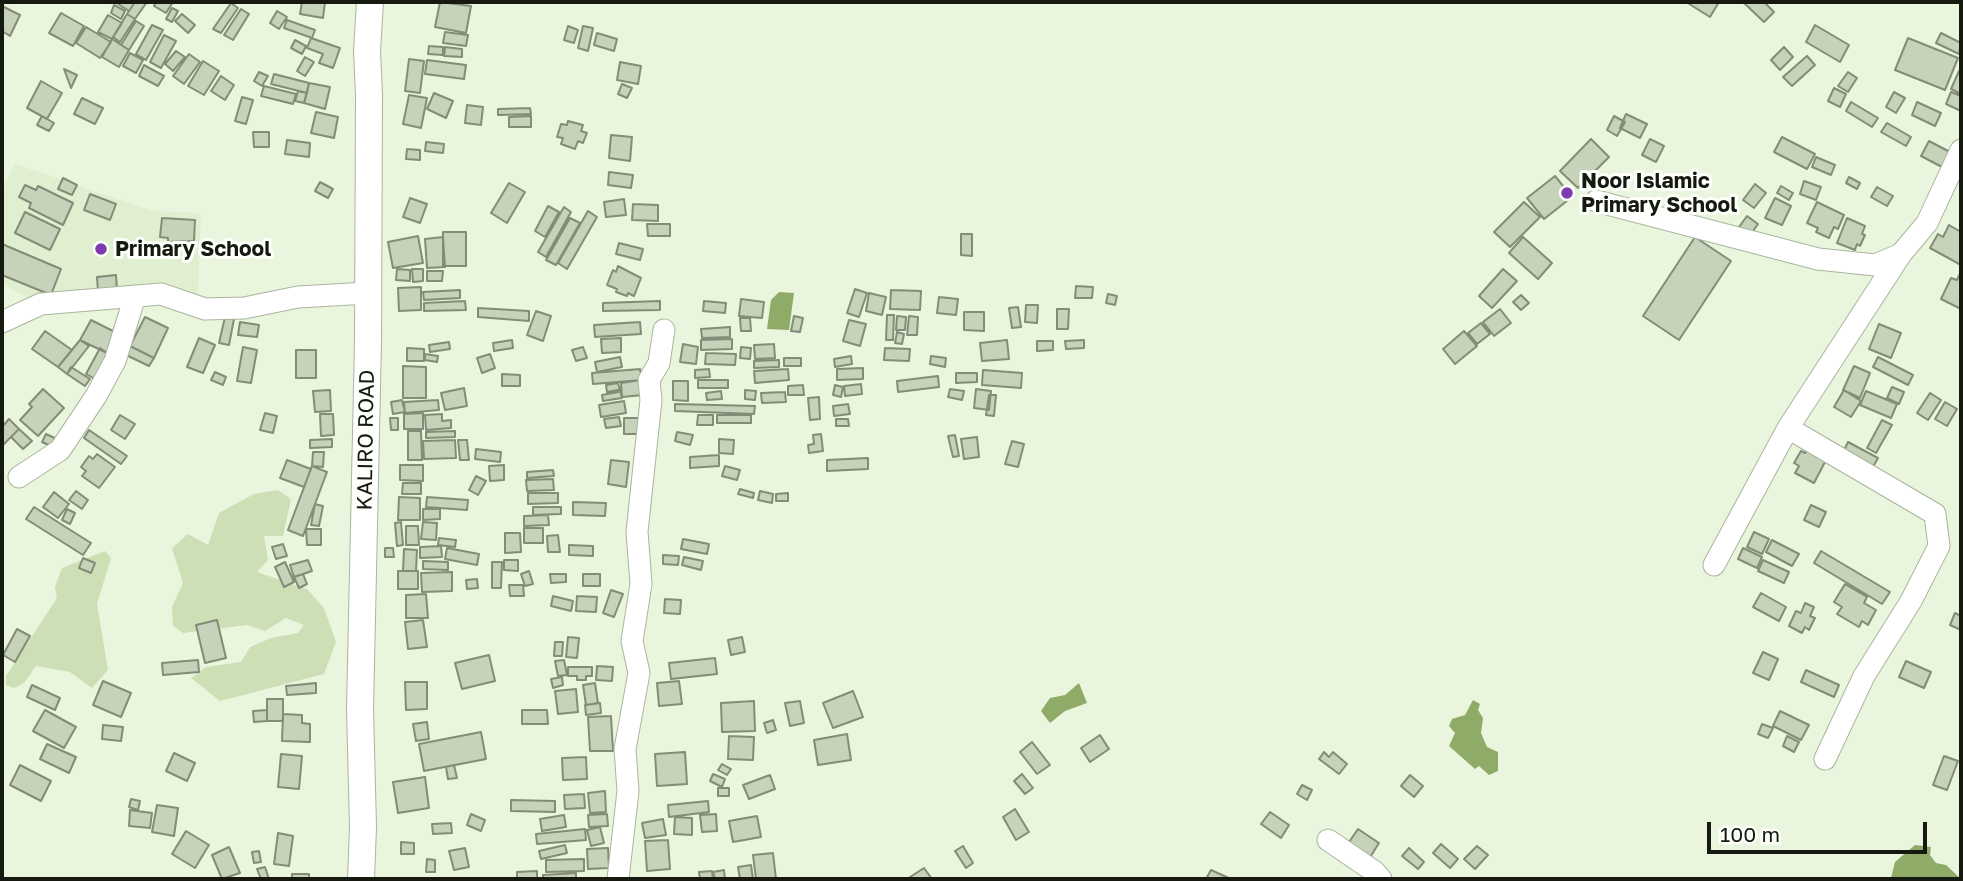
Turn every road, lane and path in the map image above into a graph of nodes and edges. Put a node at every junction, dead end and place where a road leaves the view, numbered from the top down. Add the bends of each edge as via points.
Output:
1 (370, 2) edge
2 (1961, 150) edge
3 (1596, 201) dead end
4 (1901, 254) junction
5 (368, 293) junction
6 (135, 296) junction
7 (2, 322) edge
8 (664, 330) dead end
9 (1788, 428) junction
10 (19, 477) dead end
11 (1714, 565) dead end
12 (1825, 759) dead end
13 (1328, 841) dead end
14 (619, 875) edge
15 (361, 879) edge
16 (1381, 879) edge

1 - 5 main road, KALIRO ROAD
2 - 4 street via 1927,223
3 - 4 street via 1818,259 1875,265
4 - 9 street
5 - 6 street via 205,309 161,294
5 - 15 main road, KALIRO ROAD
6 - 7 street via 41,304
6 - 10 street via 115,360 96,396 61,450
8 - 14 street via 659,363 649,380 637,532 641,584 632,641 639,673 625,748 628,791
9 - 11 street
9 - 12 street via 1935,514 1939,546 1864,676
13 - 16 street

